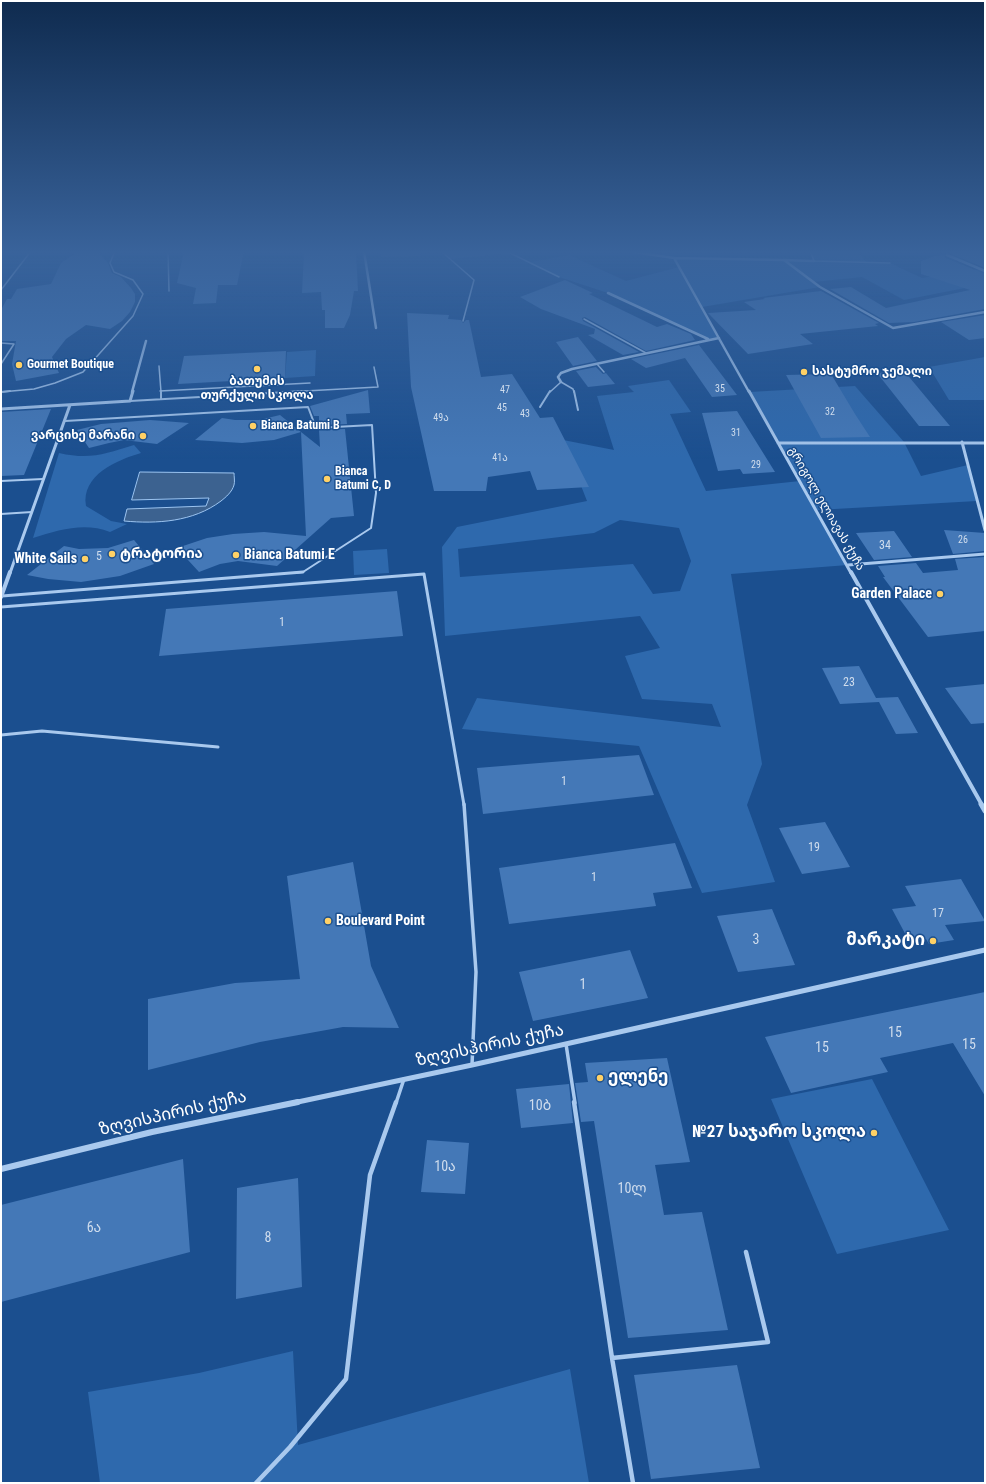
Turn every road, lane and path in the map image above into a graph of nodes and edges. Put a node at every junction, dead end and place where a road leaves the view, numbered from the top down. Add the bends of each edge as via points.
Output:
1 (129, 320) edge
2 (375, 320) edge
3 (586, 320) edge
4 (666, 320) edge
5 (709, 320) edge
6 (879, 320) edge
7 (938, 320) edge
8 (376, 328) dead end
9 (719, 338) junction
10 (708, 340) junction
11 (146, 341) dead end
12 (1, 343) edge
13 (646, 352) junction
14 (1, 364) edge
15 (597, 364) junction
16 (159, 366) dead end
17 (374, 367) dead end
18 (604, 372) dead end
19 (561, 382) junction
20 (310, 383) dead end
21 (160, 391) junction
22 (1, 392) edge
23 (161, 399) junction
24 (130, 401) junction
25 (70, 405) junction
26 (540, 407) dead end
27 (1, 409) edge
28 (578, 410) dead end
29 (64, 421) junction
30 (962, 442) junction
31 (985, 442) edge
32 (778, 443) junction
33 (43, 479) junction
34 (1, 481) edge
35 (32, 512) junction
36 (1, 514) edge
37 (985, 530) edge
38 (985, 554) edge
39 (848, 565) junction
40 (1, 597) edge
41 (1, 607) edge
42 (1, 735) edge
43 (218, 748) dead end
44 (985, 810) edge
45 (985, 950) edge
46 (566, 1043) junction
47 (472, 1065) junction
48 (404, 1079) junction
49 (1, 1169) edge
50 (746, 1252) dead end
51 (612, 1358) junction
52 (256, 1483) edge
53 (633, 1483) edge

1 - 22 lane via 83,372 34,389
2 - 8 street
3 - 13 lane
4 - 10 street
5 - 9 street, გრიგოლ ელიავას ქუჩა
6 - 7 street via 893,328
9 - 10 street
9 - 32 street, გრიგოლ ელიავას ქუჩა
10 - 13 street
11 - 24 street
12 - 14 lane via 14,344
13 - 15 street
15 - 18 lane
15 - 19 street via 561,373 558,377
16 - 21 lane
17 - 23 lane via 378,387
19 - 26 lane via 551,390
19 - 28 lane via 573,389
20 - 21 lane
21 - 23 lane
23 - 24 lane
24 - 25 street
25 - 27 street
25 - 29 street
29 - 33 street
29 - 40 lane via 308,407 316,428 372,425 376,493 371,528 303,572
30 - 31 street
30 - 32 street
30 - 37 street
32 - 39 street, გრიგოლ ელიავას ქუჩა
33 - 34 lane
33 - 35 street
35 - 36 lane
35 - 40 street
38 - 39 street
39 - 44 street, გრიგოლ ელიავას ქუჩა
41 - 47 lane via 424,574 464,802 476,972
42 - 43 lane via 42,730
45 - 46 street, ზღვისპირის ქუჩა
46 - 47 street, ზღვისპირის ქუჩა
46 - 51 lane
47 - 48 street, ზღვისპირის ქუჩა
48 - 49 street, ზღვისპირის ქუჩა via 152,1132
48 - 52 lane via 370,1176 346,1379 290,1447
50 - 51 lane via 768,1342
51 - 53 lane

